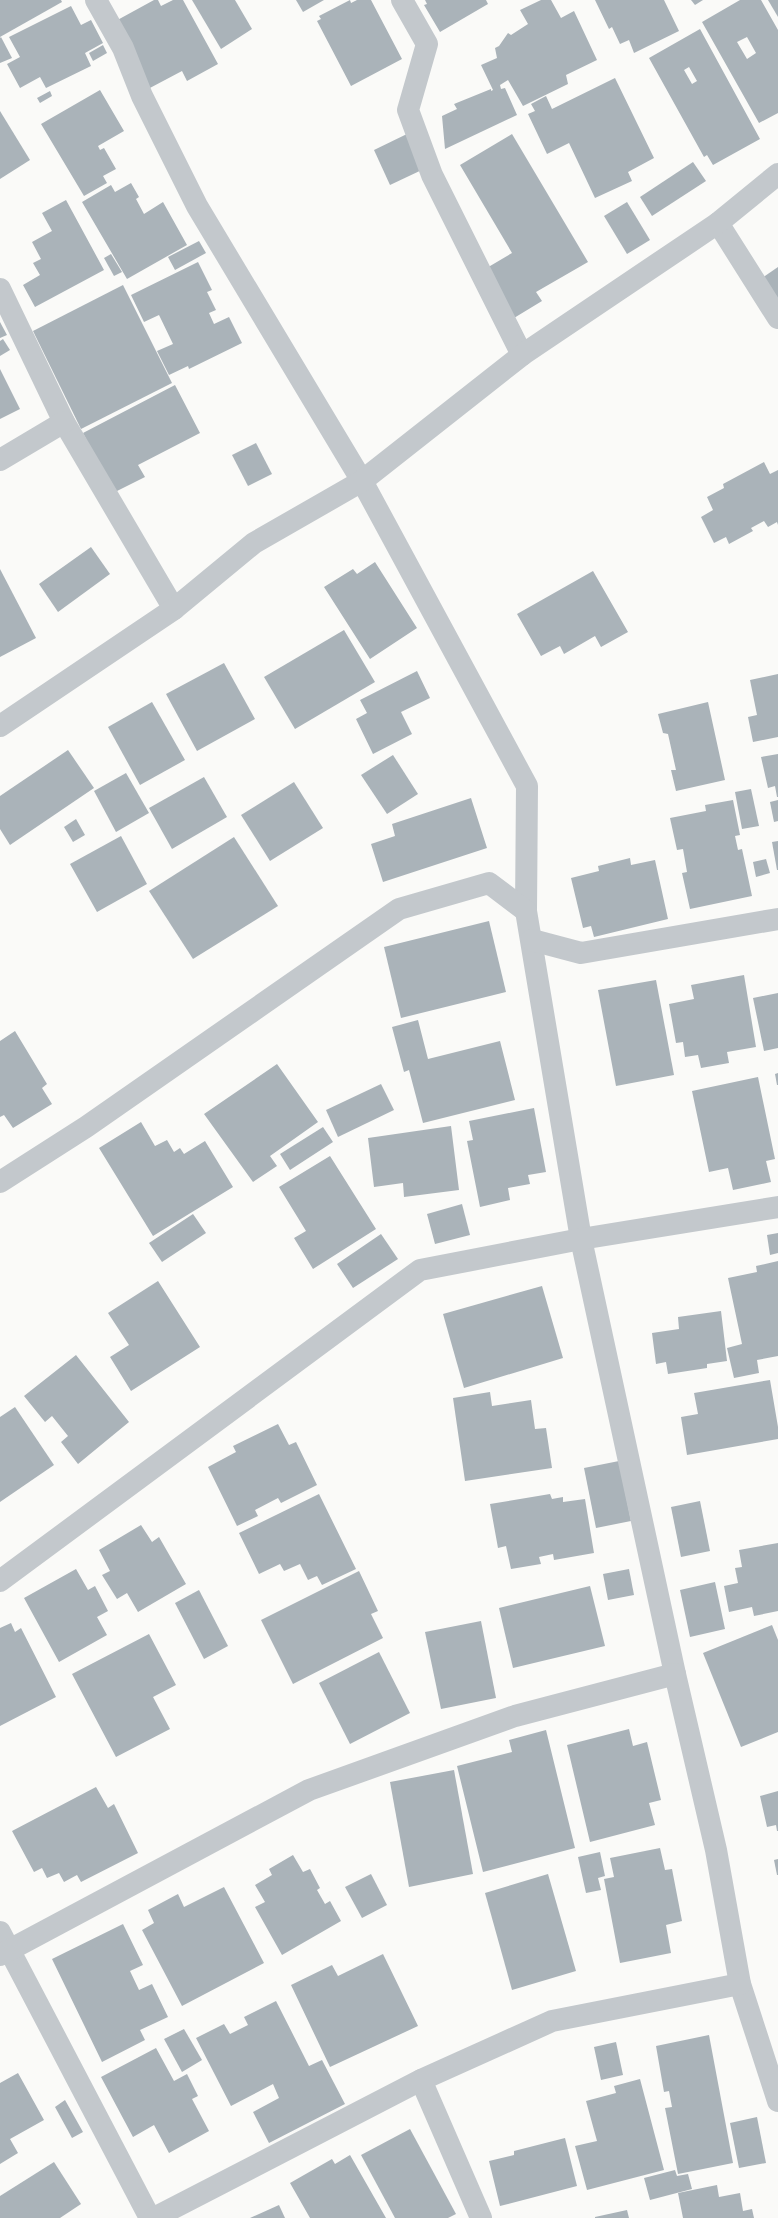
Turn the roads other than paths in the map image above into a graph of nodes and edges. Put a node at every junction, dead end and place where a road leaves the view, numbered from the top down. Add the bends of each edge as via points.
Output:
1 (96, 0) edge
2 (402, 0) edge
3 (778, 174) edge
4 (718, 223) junction
5 (0, 289) edge
6 (778, 318) edge
7 (522, 355) junction
8 (64, 422) junction
9 (0, 460) edge
10 (362, 481) junction
11 (174, 609) junction
12 (0, 726) edge
13 (526, 911) junction
14 (778, 919) edge
15 (532, 940) junction
16 (0, 1182) edge
17 (778, 1208) edge
18 (581, 1239) junction
19 (0, 1581) edge
20 (675, 1674) junction
21 (3, 1946) edge
22 (740, 1984) junction
23 (421, 2080) junction
24 (778, 2101) edge
25 (150, 2218) edge
26 (154, 2218) edge
27 (481, 2218) edge

1 - 10 street via 123,48 142,96 197,206
2 - 7 street via 427,44 408,110 432,175
3 - 4 street
4 - 6 street
4 - 7 street
5 - 8 street
7 - 10 street
8 - 9 street
8 - 11 street
10 - 11 street via 254,543
10 - 13 street via 527,786
11 - 12 street
13 - 15 street
13 - 16 street via 489,882 399,909 86,1127
14 - 15 street via 581,953
15 - 18 street
17 - 18 street
18 - 19 street via 420,1270
18 - 20 street
20 - 21 street via 515,1716 309,1790
20 - 22 street via 716,1850
21 - 25 street
22 - 23 street via 552,2021
22 - 24 street
23 - 26 street
23 - 27 street

